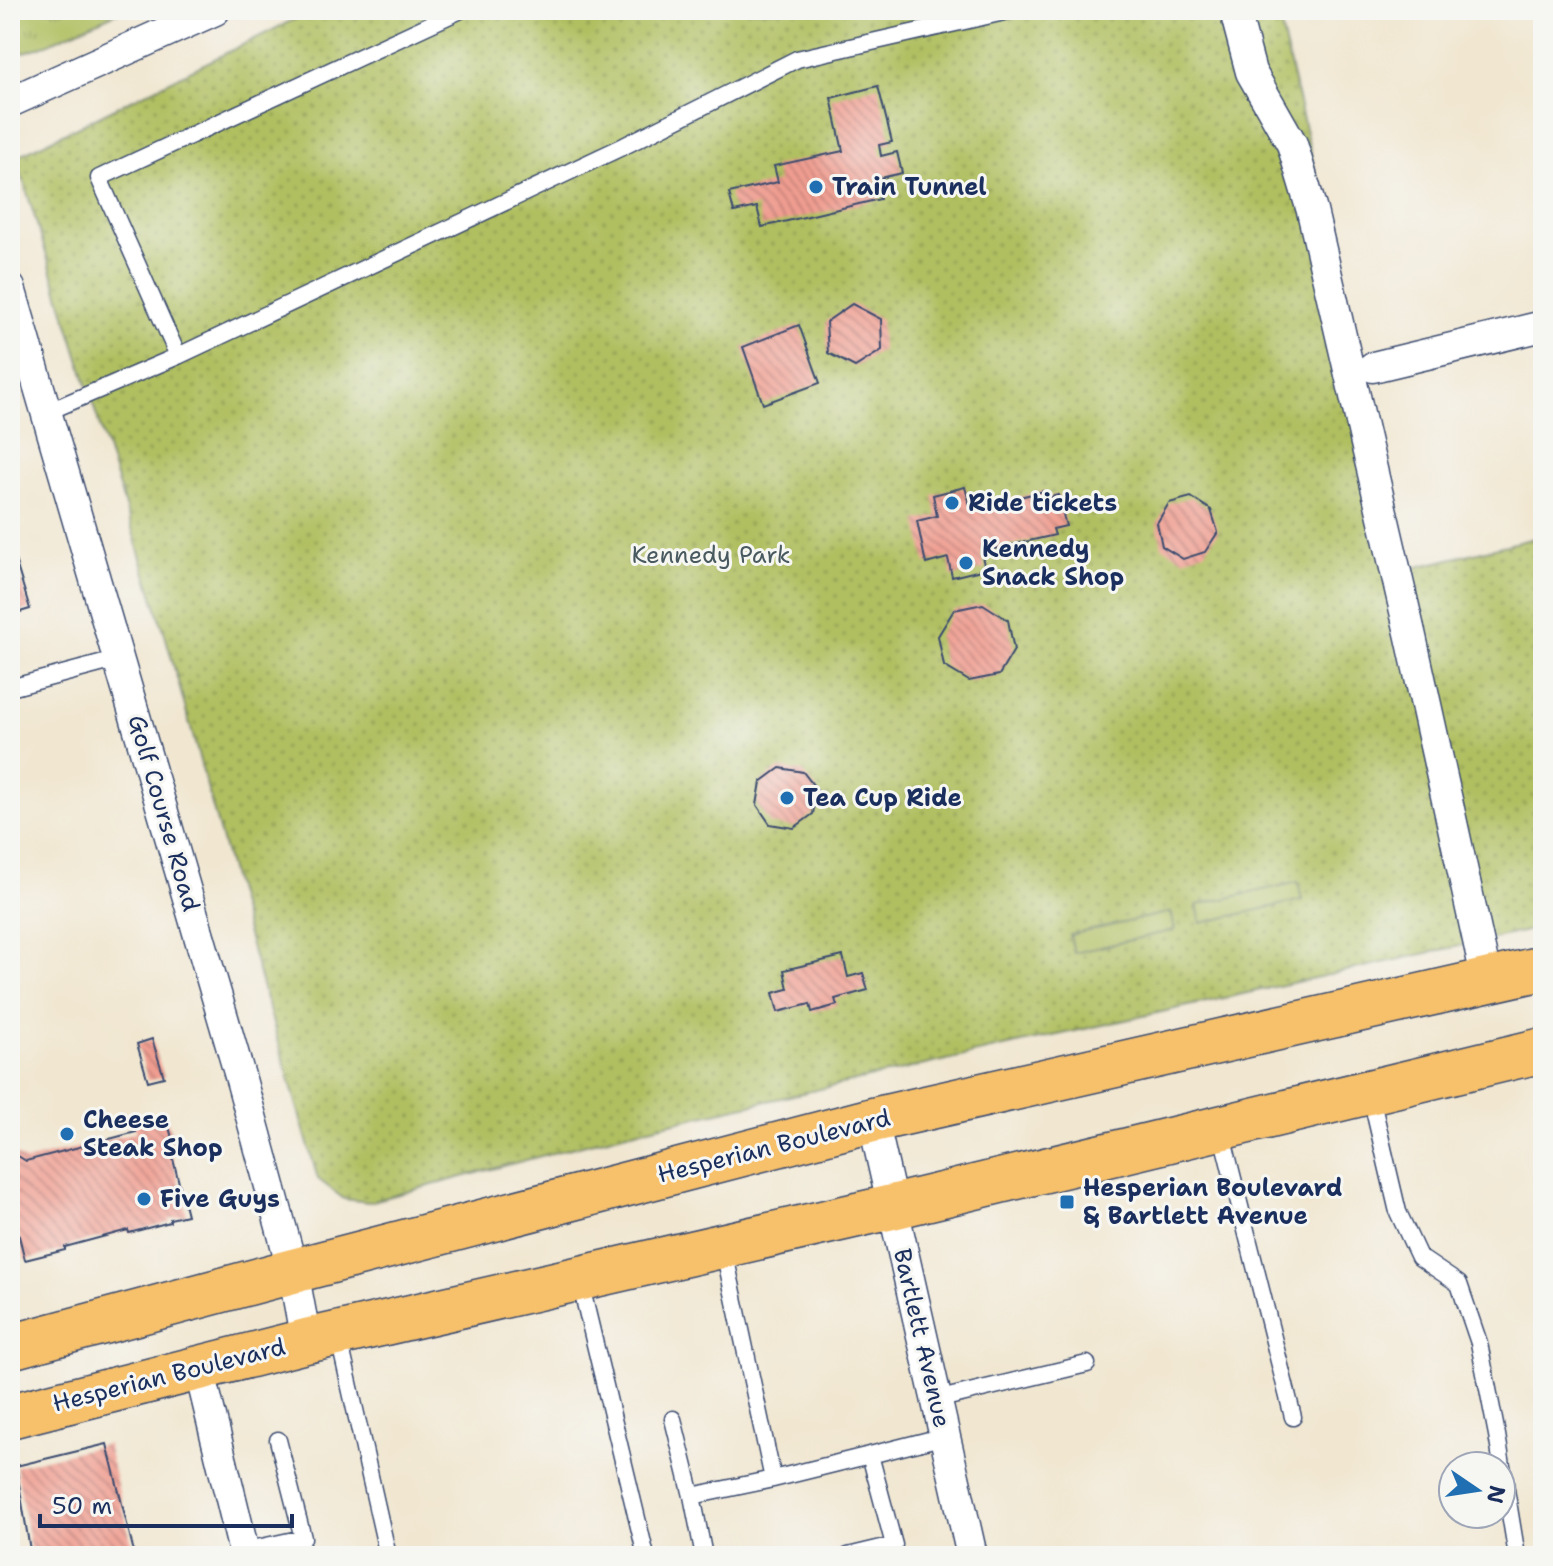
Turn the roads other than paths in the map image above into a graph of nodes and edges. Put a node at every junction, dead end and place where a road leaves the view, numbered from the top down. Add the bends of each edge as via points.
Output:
1 (215, 10) edge
2 (461, 10) edge
3 (1013, 10) edge
4 (1236, 14) edge
5 (10, 102) edge
6 (10, 288) edge
7 (1543, 326) edge
8 (178, 356) junction
9 (1373, 367) dead end
10 (47, 412) junction
11 (119, 659) junction
12 (10, 688) edge
13 (1543, 968) edge
14 (1487, 981) junction
15 (1543, 1050) edge
16 (1370, 1092) junction
17 (873, 1120) junction
18 (1220, 1128) junction
19 (892, 1207) junction
20 (723, 1245) junction
21 (293, 1271) junction
22 (579, 1278) junction
23 (322, 1337) junction
24 (10, 1347) edge
25 (1087, 1364) dead end
26 (199, 1368) junction
27 (936, 1400) junction
28 (10, 1416) edge
29 (1293, 1417) dead end
30 (673, 1419) dead end
31 (945, 1436) junction
32 (278, 1440) dead end
33 (870, 1455) junction
34 (773, 1479) junction
35 (692, 1496) junction
36 (245, 1554) edge
37 (388, 1556) edge
38 (646, 1556) edge
39 (704, 1556) edge
40 (848, 1556) edge
41 (972, 1556) edge
42 (1517, 1556) edge

1 - 5 street
2 - 8 lane via 99,178
3 - 8 lane via 797,59
4 - 14 street via 1251,72 1292,144 1312,211
6 - 10 street, Golf Course Road
7 - 9 street
8 - 10 lane
10 - 11 street, Golf Course Road
11 - 12 lane
11 - 21 street, Golf Course Road
13 - 14 main road, Hesperian Boulevard
14 - 17 main road, Hesperian Boulevard
15 - 16 main road, Hesperian Boulevard
16 - 18 main road, Hesperian Boulevard
16 - 42 lane via 1398,1212 1419,1257 1459,1284 1479,1343
17 - 19 street, Bartlett Avenue
17 - 21 main road, Hesperian Boulevard
18 - 19 main road, Hesperian Boulevard
18 - 29 lane
19 - 20 main road, Hesperian Boulevard
19 - 27 street, Bartlett Avenue
20 - 22 main road, Hesperian Boulevard
20 - 34 lane
21 - 23 street, Golf Course Road
21 - 24 main road, Hesperian Boulevard
22 - 23 main road, Hesperian Boulevard
22 - 38 lane
23 - 26 main road, Hesperian Boulevard
23 - 37 lane
25 - 27 lane
26 - 28 main road, Hesperian Boulevard
26 - 36 street
27 - 31 street, Bartlett Avenue
30 - 35 lane
31 - 33 lane
31 - 41 street, Bartlett Avenue
32 - 36 lane via 303,1538
33 - 34 lane
33 - 40 lane via 894,1545
34 - 35 lane
35 - 39 lane

